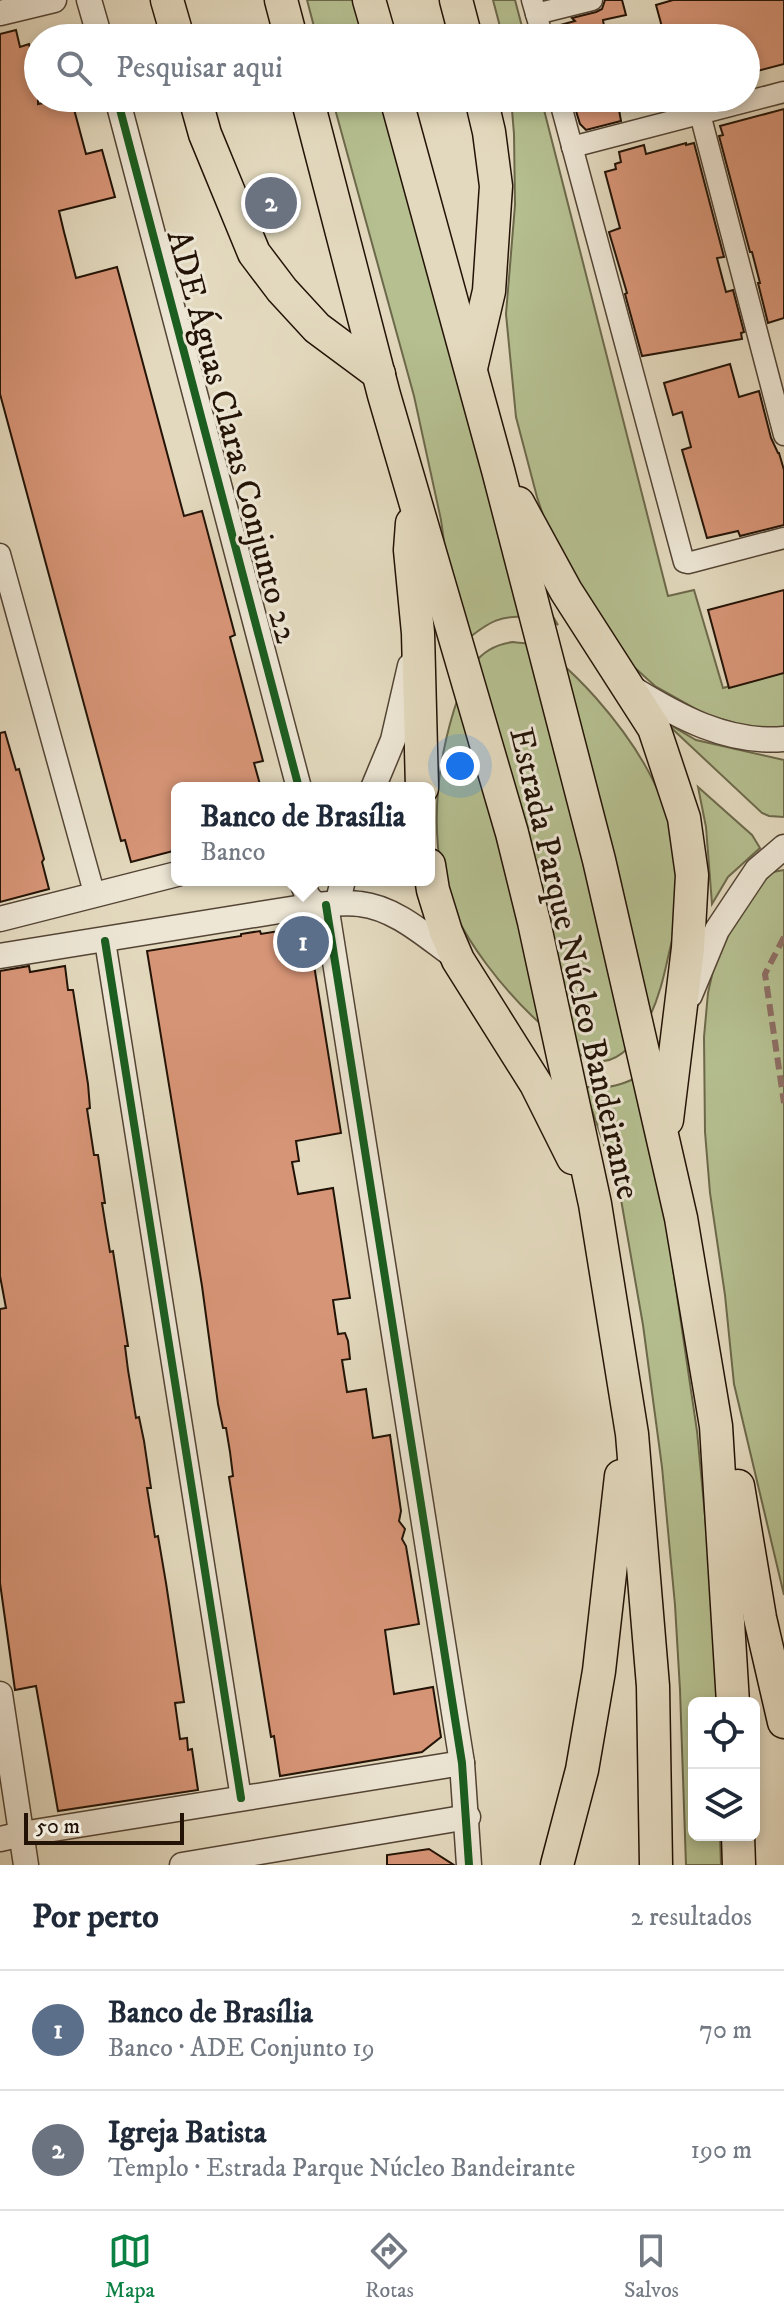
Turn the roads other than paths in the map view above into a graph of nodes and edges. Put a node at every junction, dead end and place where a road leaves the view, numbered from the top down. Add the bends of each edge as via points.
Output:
1 (54, 0) edge
2 (89, 0) edge
3 (167, 0) edge
4 (281, 0) edge
5 (369, 0) edge
6 (456, 0) edge
7 (592, 0) edge
8 (17, 7) edge
9 (534, 7) edge
10 (96, 24) edge
11 (174, 24) edge
12 (287, 24) edge
13 (376, 24) edge
14 (462, 24) edge
15 (784, 92) edge
16 (760, 98) edge
17 (121, 112) edge
18 (199, 112) edge
19 (311, 112) edge
20 (400, 112) edge
21 (484, 112) edge
22 (563, 112) edge
23 (708, 112) edge
24 (700, 114) junction
25 (572, 147) junction
26 (470, 371) junction
27 (379, 374) junction
28 (784, 435) edge
29 (498, 470) junction
30 (414, 492) junction
31 (784, 538) edge
32 (0, 554) edge
33 (418, 633) junction
34 (628, 686) junction
35 (784, 739) edge
36 (297, 782) edge
37 (376, 782) edge
38 (422, 782) edge
39 (784, 847) edge
40 (171, 876) edge
41 (303, 886) edge
42 (342, 886) edge
43 (432, 886) edge
44 (95, 896) junction
45 (326, 905) junction
46 (0, 919) edge
47 (105, 941) junction
48 (0, 956) edge
49 (458, 960) junction
50 (680, 1019) junction
51 (664, 1148) junction
52 (595, 1204) junction
53 (716, 1426) junction
54 (632, 1434) junction
55 (0, 1694) edge
56 (733, 1697) edge
57 (784, 1722) edge
58 (462, 1763) junction
59 (241, 1798) junction
60 (468, 1817) junction
61 (11, 1837) edge
62 (738, 1841) edge
63 (251, 1859) edge
64 (26, 1865) edge
65 (182, 1865) edge
66 (469, 1865) edge
67 (557, 1865) edge
68 (656, 1865) edge
69 (739, 1865) edge

1 - 8 street
2 - 10 street
3 - 11 highway
4 - 12 highway
5 - 13 highway
6 - 14 highway
7 - 9 street
15 - 16 street
17 - 36 street, ADE Águas Claras Conjunto 22
18 - 27 highway via 254,253 317,328
19 - 27 highway, Estrada Parque Núcleo Bandeirante
20 - 26 highway, Estrada Parque Núcleo Bandeirante
21 - 26 highway via 496,186 489,291
22 - 25 street
23 - 24 street
24 - 25 street
24 - 28 street
25 - 31 street via 685,563
26 - 29 highway, Estrada Parque Núcleo Bandeirante
27 - 30 highway, Estrada Parque Núcleo Bandeirante
29 - 34 highway via 566,591
29 - 51 highway, Estrada Parque Núcleo Bandeirante via 599,860
30 - 33 highway via 410,550
30 - 52 highway, Estrada Parque Núcleo Bandeirante via 512,833
32 - 44 street
33 - 37 street via 393,740
33 - 38 highway
34 - 35 street via 707,729
34 - 50 highway via 654,728 684,818 692,875
39 - 50 street via 757,870 717,930
40 - 44 street
41 - 45 street via 308,897
42 - 45 street via 339,897
43 - 49 highway
44 - 46 street
45 - 47 street
45 - 49 street via 360,904 396,916
45 - 58 street
47 - 48 street
47 - 59 street
49 - 52 highway via 536,1084
50 - 51 highway
51 - 53 highway, Estrada Parque Núcleo Bandeirante
52 - 54 highway, Estrada Parque Núcleo Bandeirante
53 - 56 highway, Estrada Parque Núcleo Bandeirante
53 - 57 highway via 733,1459
54 - 67 highway via 618,1487 591,1721
54 - 68 highway, Estrada Parque Núcleo Bandeirante via 653,1686
55 - 61 street
58 - 59 street
58 - 60 street
59 - 61 street
60 - 63 street
60 - 66 street
61 - 64 street
62 - 69 highway
63 - 65 street

